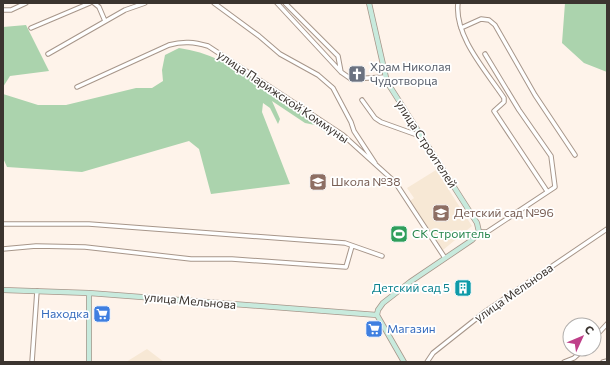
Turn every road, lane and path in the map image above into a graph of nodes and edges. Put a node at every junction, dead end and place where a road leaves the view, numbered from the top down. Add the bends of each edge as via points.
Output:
1 (26, 3) edge
2 (90, 3) edge
3 (94, 3) edge
4 (145, 3) edge
5 (214, 3) edge
6 (277, 3) edge
7 (285, 3) edge
8 (369, 3) edge
9 (458, 3) edge
10 (3, 10) edge
11 (105, 21) junction
12 (31, 28) dead end
13 (461, 28) junction
14 (48, 54) dead end
15 (485, 54) dead end
16 (341, 72) junction
17 (385, 77) junction
18 (77, 87) dead end
19 (362, 100) dead end
20 (420, 136) junction
21 (575, 156) dead end
22 (379, 170) junction
23 (547, 192) junction
24 (3, 224) edge
25 (606, 229) edge
26 (479, 232) junction
27 (352, 246) junction
28 (3, 249) edge
29 (382, 256) dead end
30 (445, 258) junction
31 (3, 290) edge
32 (37, 291) junction
33 (89, 293) junction
34 (376, 315) junction
35 (575, 357) edge
36 (607, 361) edge
37 (32, 362) edge
38 (89, 362) edge
39 (404, 362) edge
40 (427, 362) edge
41 (564, 362) edge
42 (603, 362) edge

1 - 10 street via 11,10
2 - 12 street
3 - 11 street via 99,7
4 - 11 street
5 - 22 street via 280,54 318,75 333,88 352,122 354,131
6 - 16 street
7 - 16 street via 338,56
8 - 17 main road, улица Строителей
9 - 13 street via 457,12
11 - 14 street
13 - 21 street via 481,19 489,20 494,25
13 - 23 street via 465,40 504,98 504,102 494,111
15 - 23 street via 551,156 555,187
16 - 17 street via 351,79
17 - 20 main road, улица Строителей
18 - 22 street, улица Парижской Коммуны via 169,45 194,42 208,46 343,135
19 - 20 street via 381,122
20 - 26 main road, улица Строителей via 477,223
22 - 30 street, улица Парижской Коммуны via 395,182
23 - 26 street via 487,232
24 - 27 street via 89,224 345,243
25 - 40 street, улица Мельнова via 486,311 434,353
26 - 30 main road via 472,240
27 - 28 street via 346,267 232,259 191,259 85,247 36,246
27 - 29 street
30 - 34 main road via 383,303
31 - 32 main road, улица Мельнова
32 - 33 main road, улица Мельнова
32 - 37 street
33 - 34 main road, улица Мельнова
33 - 38 main road
34 - 39 main road
35 - 41 street
36 - 42 street

